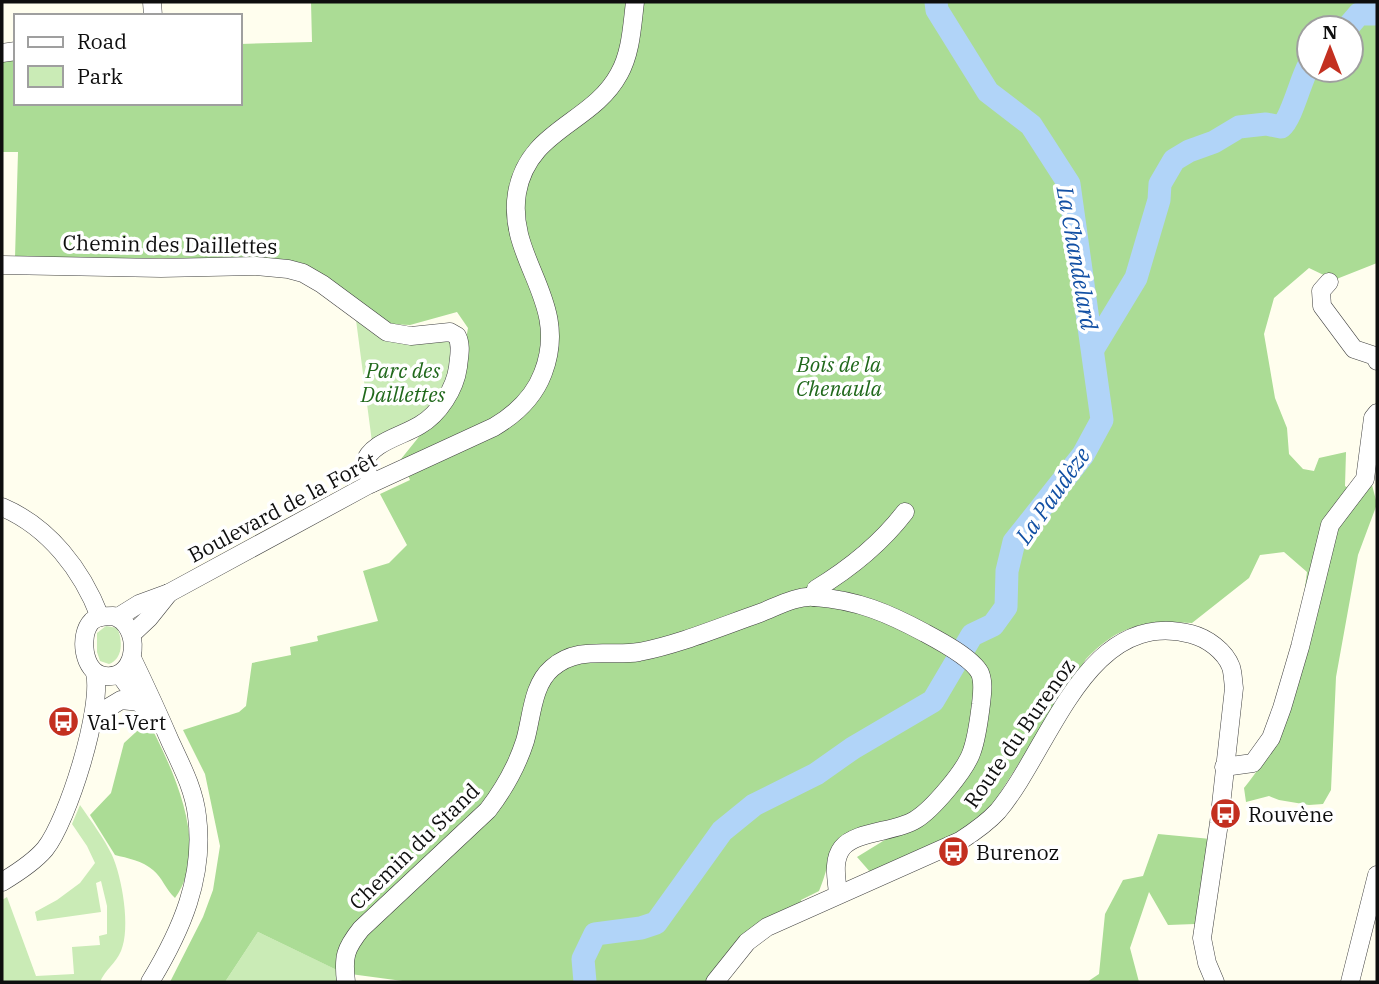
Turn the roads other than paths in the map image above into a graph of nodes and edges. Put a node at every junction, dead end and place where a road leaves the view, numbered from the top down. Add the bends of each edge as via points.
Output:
1 (635, 2) edge
2 (2, 265) edge
3 (1329, 282) dead end
4 (1377, 361) edge
5 (1377, 413) edge
6 (372, 483) junction
7 (2, 507) edge
8 (905, 512) dead end
9 (169, 593) junction
10 (814, 597) junction
11 (109, 617) junction
12 (132, 634) junction
13 (132, 658) junction
14 (109, 674) junction
15 (140, 702) junction
16 (106, 709) junction
17 (90, 734) junction
18 (169, 737) junction
19 (1224, 766) junction
20 (1377, 875) edge
21 (2, 882) edge
22 (838, 894) junction
23 (150, 982) edge
24 (346, 982) edge
25 (715, 982) edge
26 (1215, 982) edge
27 (1350, 982) edge

1 - 6 street, Boulevard de la Forêt via 628,52 618,76 599,100 540,145 528,161 517,194 517,224 551,323 550,351 541,380 512,416
2 - 6 street, Chemin des Daillettes via 288,269 322,284 387,332 450,332 457,336 460,353 451,388 432,417 370,452 364,464
3 - 4 street via 1321,291 1322,306 1354,348
5 - 19 street via 1365,479 1330,525 1300,647 1271,738 1253,763
6 - 9 street, Boulevard de la Forêt
7 - 11 street via 51,539
8 - 10 street via 864,553 816,589
9 - 11 street, Boulevard de la Forêt
9 - 12 street, Boulevard de la Forêt
10 - 22 street, Chemin du Stand via 857,602 891,615 973,665 983,688 972,752 964,767 915,820 857,838 841,848 835,866
10 - 24 street, Chemin du Stand via 637,652 582,653 562,660 540,683 505,789 361,929 347,947
11 - 12 street via 128,625
11 - 14 street via 88,626 84,646 88,662
12 - 13 street
13 - 14 street via 128,667
13 - 18 street
14 - 15 street
14 - 16 street
14 - 17 street via 98,684
15 - 16 street via 121,700
15 - 18 street
16 - 17 street
17 - 21 street via 53,837 36,858
18 - 23 street via 197,815 198,857 184,918
19 - 22 street, Route du Burenoz via 1234,688 1230,666 1204,637 1165,629 1144,632 1119,642 1086,674 1013,790 981,828
19 - 26 street, Route du Burenoz via 1202,938
20 - 27 street
22 - 25 street, Route du Burenoz via 767,926 747,942

